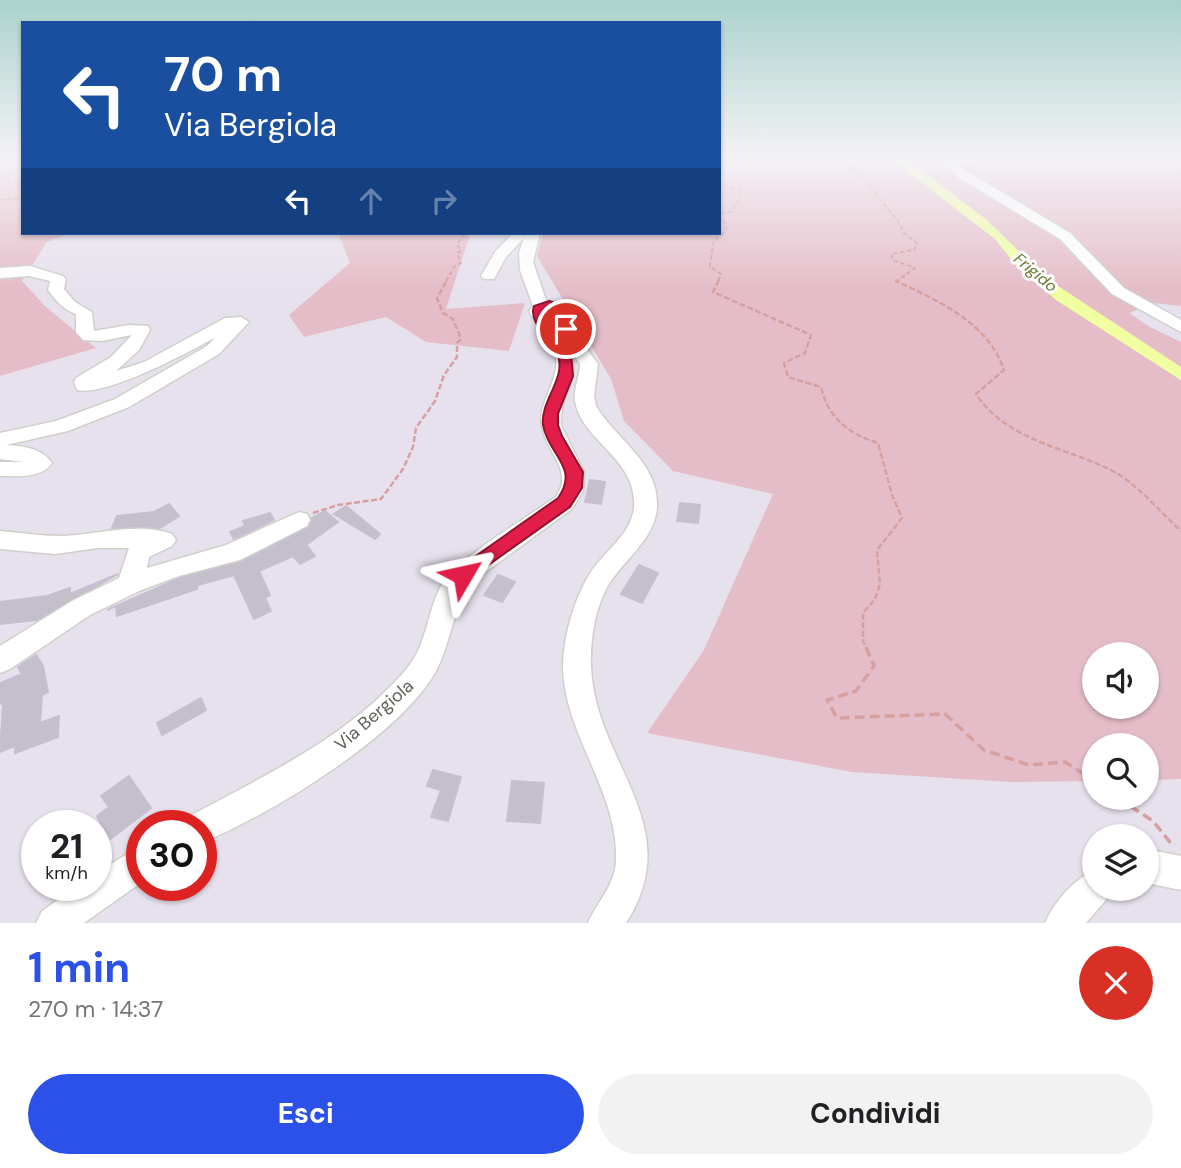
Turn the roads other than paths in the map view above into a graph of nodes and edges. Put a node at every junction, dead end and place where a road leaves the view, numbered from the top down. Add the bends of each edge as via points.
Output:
1 (1010, 203) edge
2 (519, 235) edge
3 (532, 235) edge
4 (0, 273) edge
5 (489, 276) dead end
6 (541, 307) junction
7 (1178, 327) edge
8 (0, 440) edge
9 (0, 452) edge
10 (0, 469) edge
11 (299, 520) road end
12 (0, 540) edge
13 (130, 584) junction
14 (0, 661) edge
15 (217, 818) edge
16 (1178, 860) edge
17 (1159, 864) edge
18 (126, 873) edge
19 (1082, 901) edge
20 (54, 923) edge
21 (606, 923) edge
22 (1063, 923) edge

1 - 7 street via 1065,236 1118,291
2 - 5 street via 500,255
3 - 6 street, Via Bergiola via 524,261
4 - 8 street via 30,271 58,279 56,290 84,313 89,336 142,330 130,348 83,386 150,366 230,322 242,322 214,350 122,403 61,426
6 - 15 street, Via Bergiola via 539,317 564,353 566,376 550,414 554,436 575,472 571,495 463,575 452,589 426,663 390,705 316,765
6 - 21 street via 555,306 563,313 566,329 590,364 586,406 625,453 645,492 643,521 588,603 577,670 581,708 629,821 635,852 626,894
9 - 10 street via 20,453 41,463 26,469
11 - 13 street via 232,553
12 - 13 street via 55,545 98,539 162,539 139,552
13 - 14 street via 81,608
16 - 17 street
18 - 20 street
19 - 22 street

